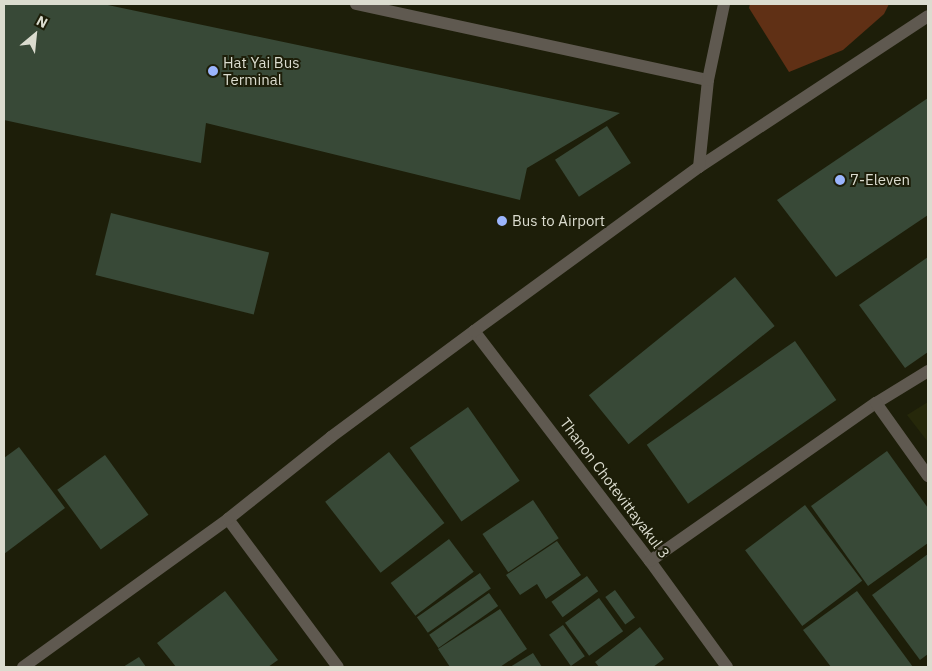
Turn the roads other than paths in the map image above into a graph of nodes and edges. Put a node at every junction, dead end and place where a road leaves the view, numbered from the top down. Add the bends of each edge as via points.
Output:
1 (356, 4) edge
2 (724, 4) edge
3 (399, 8) edge
4 (928, 16) edge
5 (708, 80) junction
6 (699, 167) junction
7 (474, 331) junction
8 (928, 371) edge
9 (876, 404) junction
10 (928, 476) edge
11 (228, 519) junction
12 (650, 561) junction
13 (23, 667) edge
14 (338, 667) edge
15 (727, 667) edge

1 - 3 street
2 - 5 street
3 - 5 street
4 - 6 street
5 - 6 street
6 - 7 street
7 - 11 street via 331,437
7 - 12 street, Thanon Chotevittayakul 3
8 - 9 street
9 - 10 street
9 - 12 street
11 - 13 street
11 - 14 street
12 - 15 street, Thanon Chotevittayakul 3

